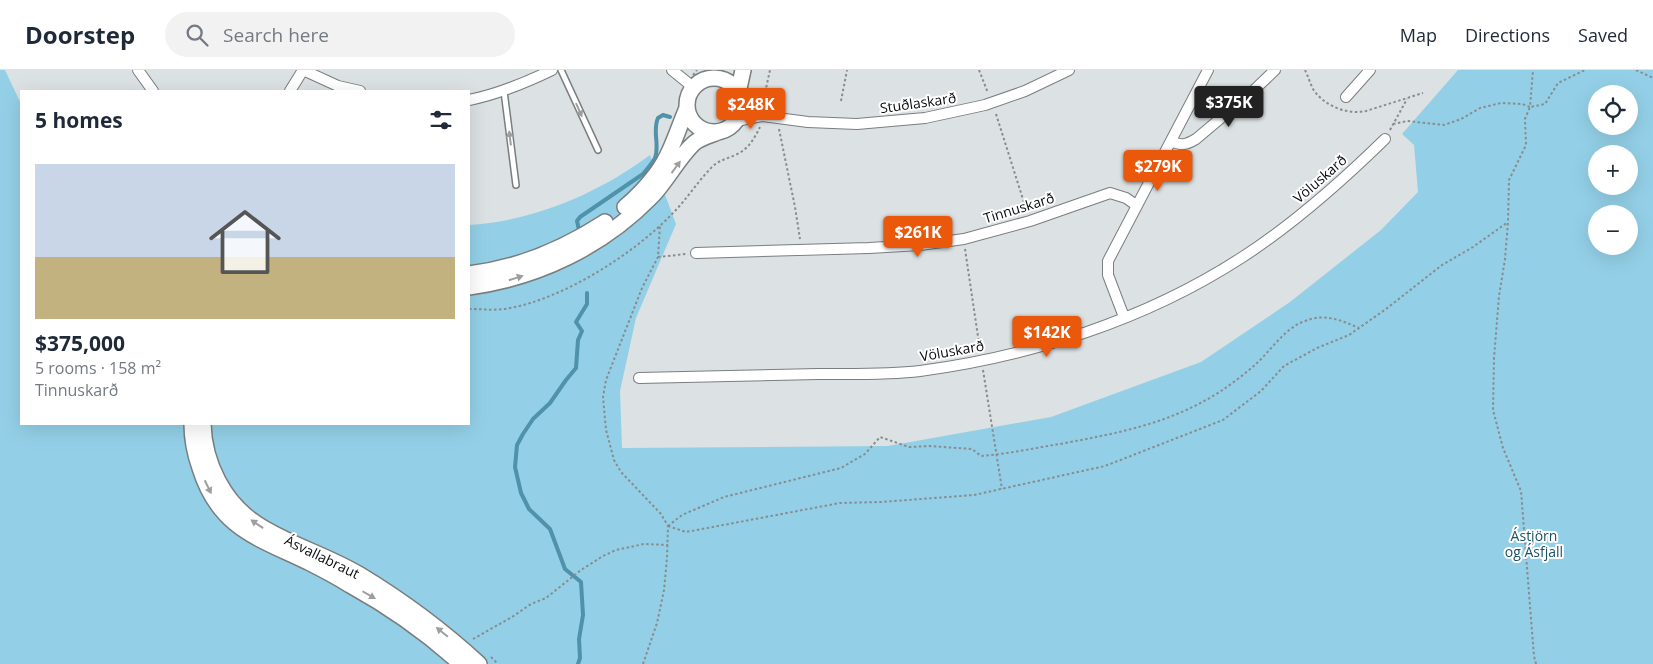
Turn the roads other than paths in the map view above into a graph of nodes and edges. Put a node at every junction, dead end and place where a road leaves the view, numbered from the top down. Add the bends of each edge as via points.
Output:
1 (138, 70) edge
2 (303, 70) edge
3 (552, 70) edge
4 (561, 70) edge
5 (672, 70) edge
6 (743, 70) edge
7 (1069, 70) edge
8 (1208, 70) edge
9 (1275, 70) edge
10 (1370, 70) edge
11 (717, 74) edge
12 (693, 87) junction
13 (152, 90) edge
14 (291, 90) edge
15 (356, 90) edge
16 (504, 91) junction
17 (739, 96) junction
18 (1346, 97) dead end
19 (470, 100) edge
20 (687, 108) junction
21 (762, 116) junction
22 (736, 121) junction
23 (718, 132) junction
24 (1385, 139) road end
25 (1170, 141) junction
26 (598, 150) dead end
27 (516, 185) dead end
28 (1136, 204) junction
29 (696, 252) road end
30 (470, 274) edge
31 (470, 287) edge
32 (1124, 317) junction
33 (639, 378) dead end
34 (192, 425) edge
35 (203, 425) edge
36 (461, 664) edge
37 (479, 664) edge

1 - 13 street
2 - 14 street
2 - 15 street via 338,86
3 - 16 street
4 -> 26 lane
5 - 12 street
6 - 17 main road
7 - 21 street, Stuðlaskarð via 992,103 925,118 834,124
8 - 25 street
9 - 25 street via 1196,139 1186,145
10 - 18 street
11 - 12 main road
11 - 17 main road
12 - 20 main road
16 - 19 street
27 -> 16 lane
17 - 21 street, Stuðlaskarð
17 - 22 main road via 740,114
20 - 23 main road via 688,115 700,129
20 - 30 main road via 658,172 614,216 545,255 515,266
21 - 22 street, Stuðlaskarð
22 - 23 main road
31 -> 23 main road via 512,280 578,252 628,218 652,197 696,141
24 - 32 street, Völuskarð via 1341,182 1264,242 1184,290
25 - 28 street
28 - 29 street, Tinnuskarð via 1110,193 1030,221 964,239 920,245
28 - 32 street via 1114,245 1107,268
32 - 33 street, Völuskarð via 1071,338 1028,350 918,371
34 -> 36 main road, Ásvallabraut via 202,475 216,502 229,518 263,542 376,599
37 -> 35 main road, Ásvallabraut via 407,605 359,574 244,515 213,471

